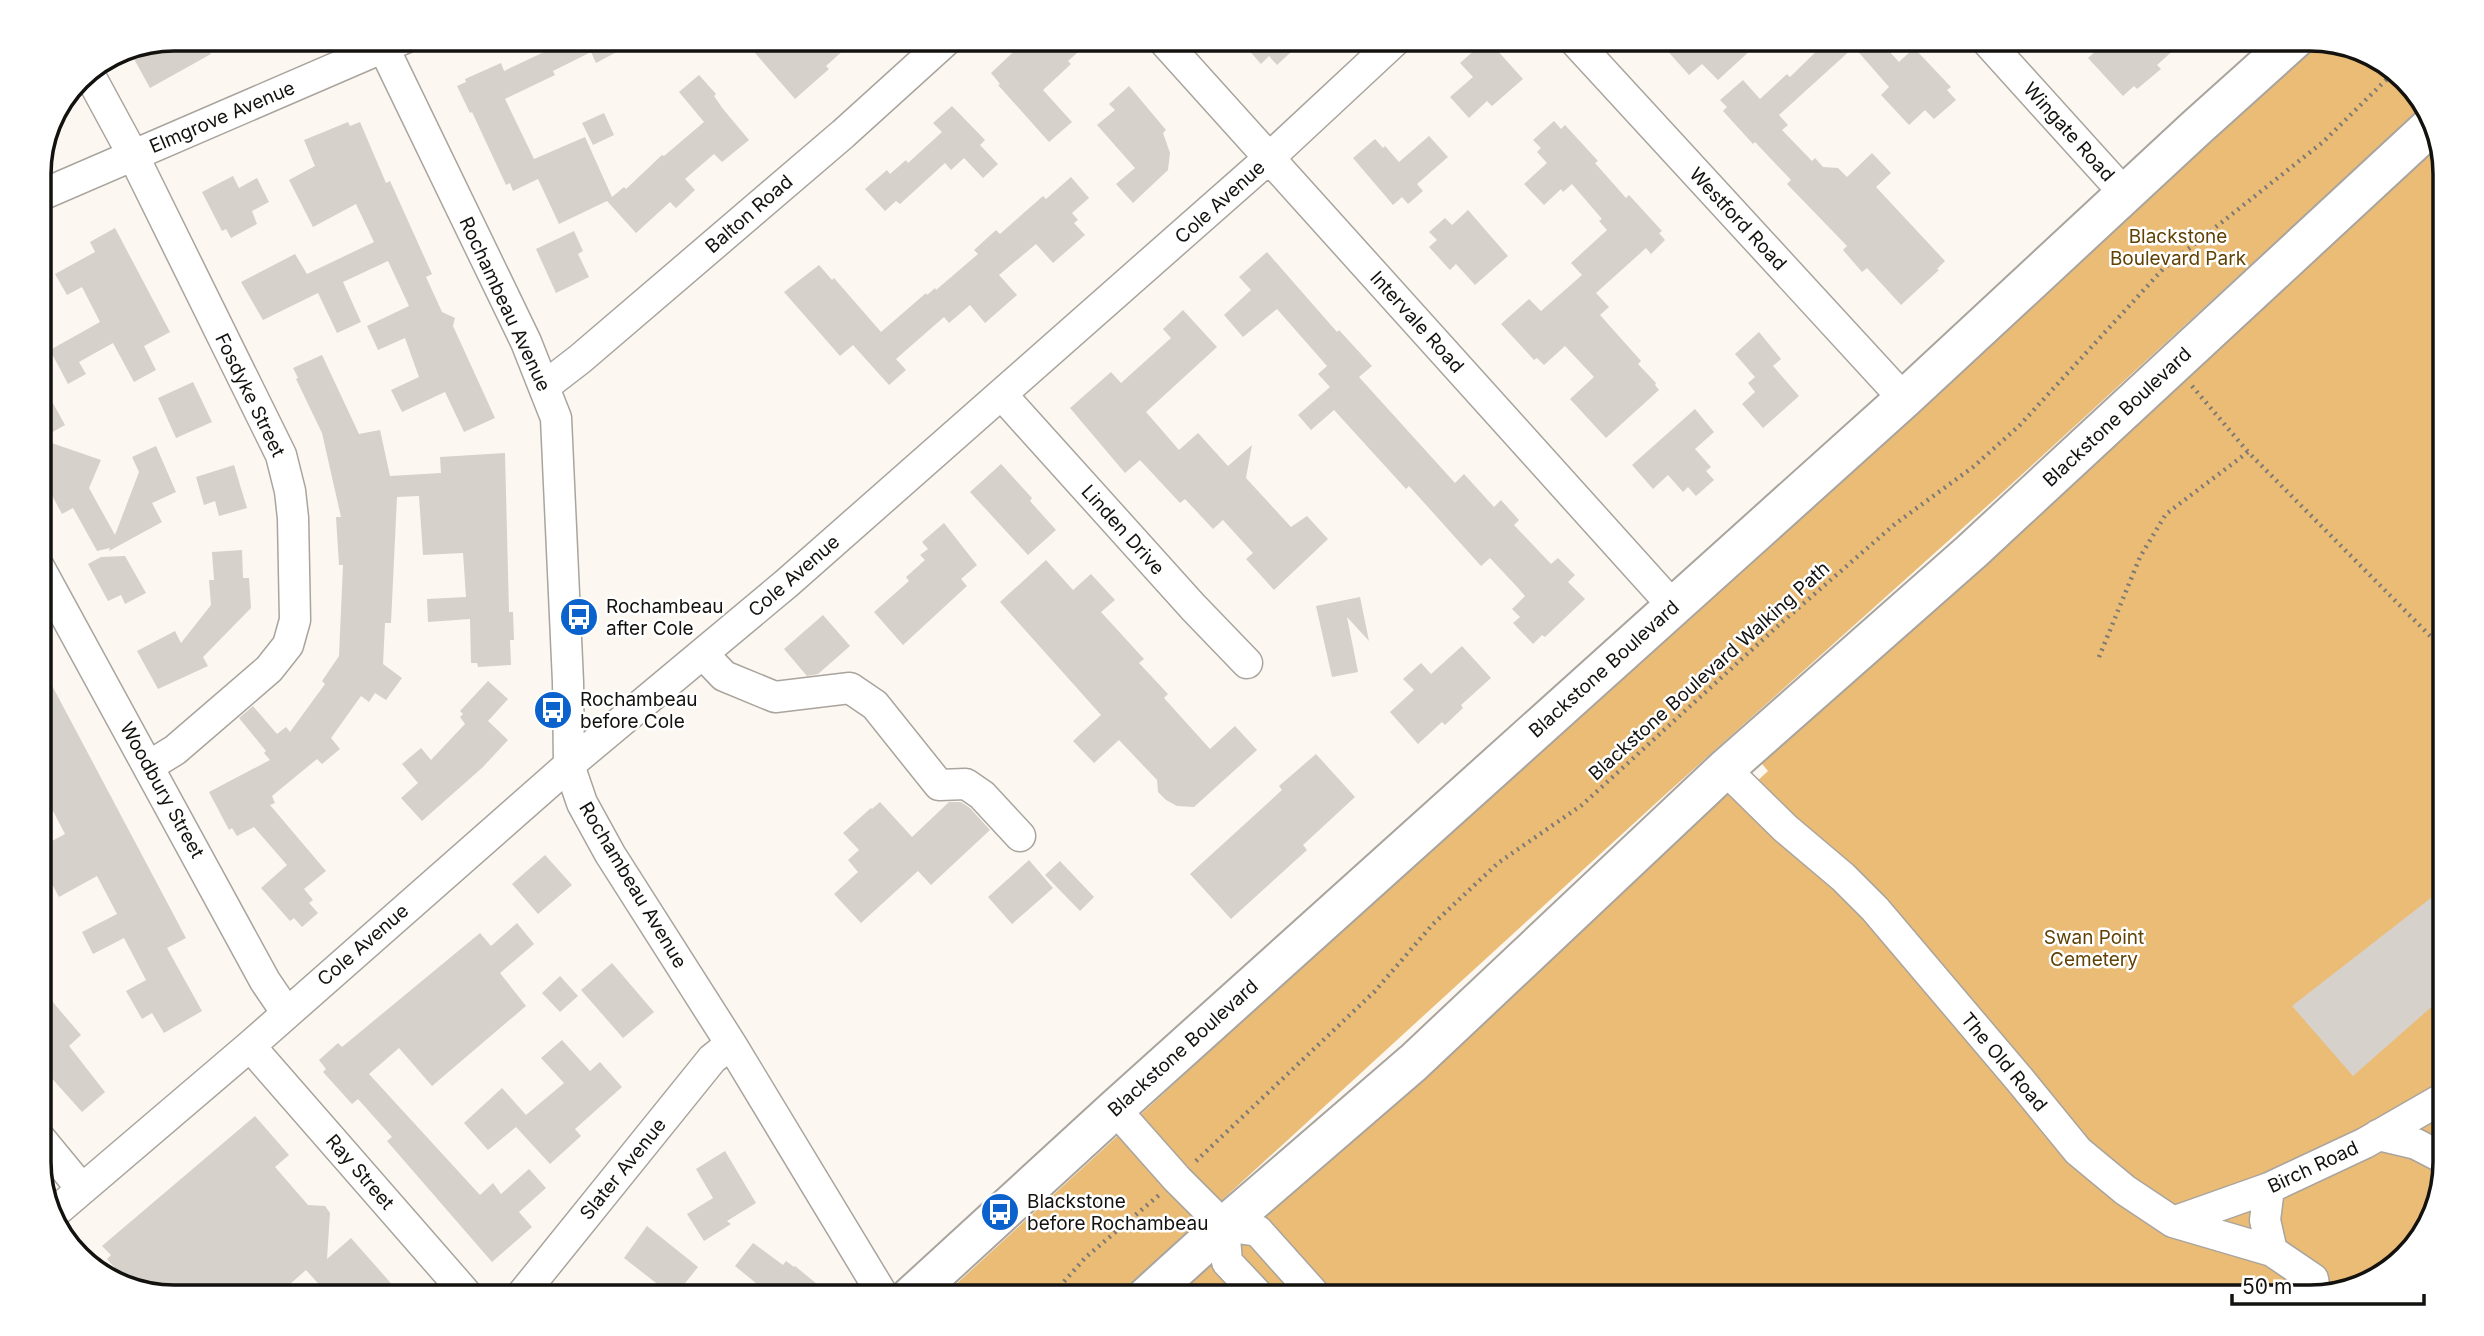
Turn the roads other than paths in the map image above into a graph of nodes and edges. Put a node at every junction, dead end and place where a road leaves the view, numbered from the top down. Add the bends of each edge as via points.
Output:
1 (369, 51) edge
2 (393, 51) edge
3 (935, 51) edge
4 (1172, 51) edge
5 (1384, 51) edge
6 (1584, 51) edge
7 (1996, 51) edge
8 (2282, 51) edge
9 (93, 81) edge
10 (2425, 131) edge
11 (133, 155) junction
12 (1268, 159) junction
13 (51, 191) edge
14 (2126, 195) junction
15 (545, 386) junction
16 (1002, 395) junction
17 (1903, 399) junction
18 (51, 589) edge
19 (1673, 606) junction
20 (703, 654) junction
21 (1247, 663) dead end
22 (569, 765) junction
23 (149, 766) junction
24 (1725, 769) junction
25 (1020, 836) dead end
26 (286, 1012) junction
27 (730, 1044) junction
28 (250, 1046) junction
29 (1115, 1109) junction
30 (2433, 1110) edge
31 (2378, 1135) junction
32 (51, 1152) edge
33 (2433, 1153) edge
34 (81, 1188) junction
35 (2269, 1188) junction
36 (60, 1208) edge
37 (2173, 1222) junction
38 (1224, 1226) junction
39 (2272, 1251) junction
40 (459, 1285) edge
41 (530, 1285) edge
42 (877, 1285) edge
43 (923, 1285) edge
44 (1159, 1285) edge
45 (1249, 1285) edge
46 (1306, 1285) edge
47 (2314, 1285) edge

1 - 11 street, Elmgrove Avenue
2 - 15 street, Rochambeau Avenue
3 - 15 street, Balton Road
4 - 12 street, Intervale Road
5 - 12 street, Cole Avenue
6 - 17 street, Westford Road
7 - 14 street, Wingate Road
8 - 14 main road, Blackstone Boulevard
9 - 11 street, Fosdyke Street
10 - 24 main road, Blackstone Boulevard via 1971,552
11 - 13 street, Elmgrove Avenue
11 - 23 street, Fosdyke Street via 281,455 290,491 294,544 295,620 288,645 269,669 175,750
12 - 16 street, Cole Avenue
12 - 19 street, Intervale Road
14 - 17 main road, Blackstone Boulevard
15 - 22 street, Rochambeau Avenue via 555,418 560,470
16 - 20 street, Cole Avenue
16 - 21 street, Linden Drive
17 - 19 main road, Blackstone Boulevard
18 - 23 street, Woodbury Street
19 - 29 main road, Blackstone Boulevard
20 - 22 street, Cole Avenue
20 - 25 street via 724,676 775,697 850,688 875,705 939,785 966,784
22 - 26 street, Cole Avenue
22 - 27 street, Rochambeau Avenue via 582,803 610,854
23 - 26 street, Woodbury Street
24 - 37 street, The Old Road via 1875,909 2078,1151
24 - 38 main road, Blackstone Boulevard via 1414,1062
26 - 28 street, Cole Avenue
27 - 41 street, Slater Avenue via 712,1059
27 - 42 street, Rochambeau Avenue
28 - 34 street, Cole Avenue
28 - 40 street, Ray Street
29 - 38 street
29 - 43 main road, Blackstone Boulevard
30 - 31 street, Birch Road
31 - 33 street
31 - 35 street, Birch Road
32 - 34 street
34 - 36 street, Cole Avenue
35 - 37 street, Birch Road
35 - 39 street via 2265,1220
37 - 39 street, The Old Road
38 - 44 main road, Blackstone Boulevard
38 - 45 street via 1227,1262
38 - 46 street via 1258,1231
39 - 47 street, The Old Road via 2313,1279

